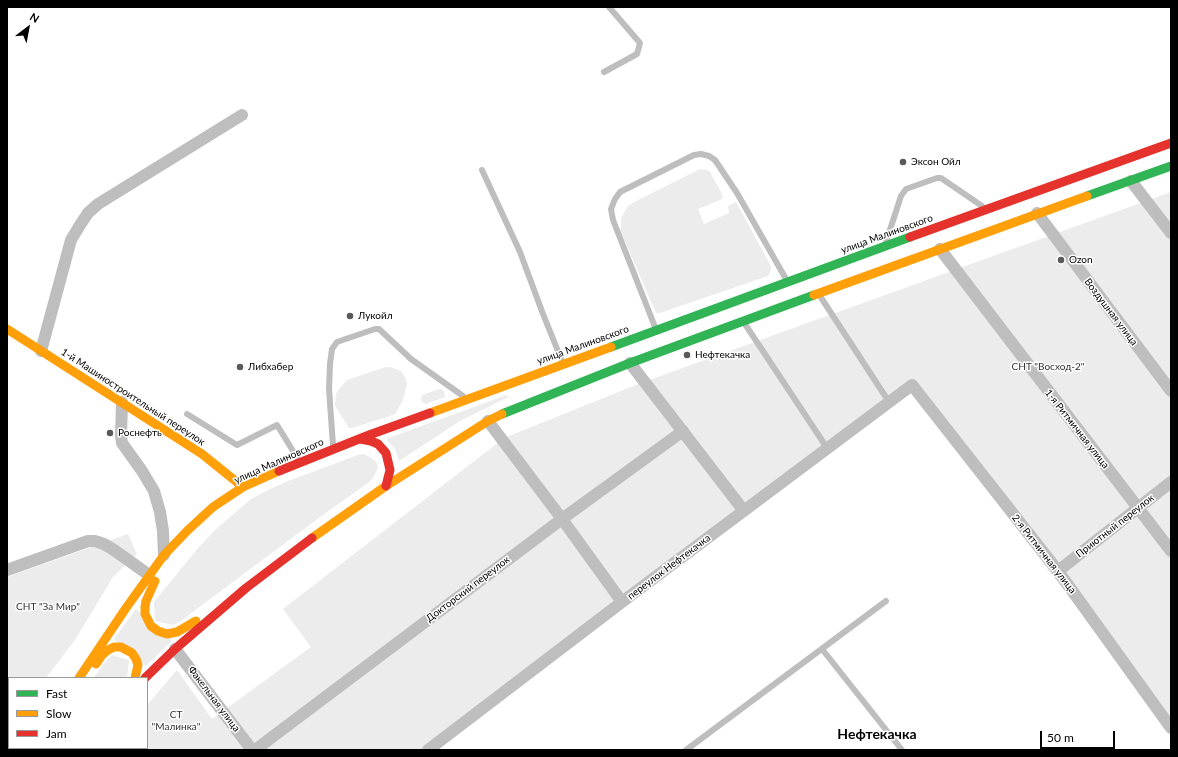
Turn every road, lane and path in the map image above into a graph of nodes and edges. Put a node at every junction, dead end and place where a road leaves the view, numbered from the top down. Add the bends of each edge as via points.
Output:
1 (609, 7) edge
2 (604, 72) dead end
3 (242, 115) dead end
4 (1171, 143) edge
5 (1171, 166) edge
6 (482, 170) dead end
7 (1131, 181) junction
8 (987, 209) junction
9 (1037, 213) junction
10 (1171, 233) edge
11 (885, 246) junction
12 (940, 249) junction
13 (788, 282) junction
14 (818, 294) junction
15 (743, 322) junction
16 (7, 329) edge
17 (657, 330) junction
18 (41, 351) junction
19 (630, 362) junction
20 (564, 364) junction
21 (912, 385) joint
22 (1171, 391) edge
23 (467, 400) junction
24 (122, 402) junction
25 (889, 402) junction
26 (187, 414) dead end
27 (488, 422) junction
28 (683, 431) junction
29 (360, 439) junction
30 (827, 448) junction
31 (334, 449) junction
32 (300, 462) junction
33 (1171, 482) edge
34 (386, 486) junction
35 (243, 487) junction
36 (1138, 508) junction
37 (744, 511) junction
38 (562, 519) junction
39 (177, 542) junction
40 (1171, 551) edge
41 (164, 555) junction
42 (7, 570) edge
43 (1058, 571) junction
44 (149, 575) junction
45 (246, 588) junction
46 (886, 601) dead end
47 (622, 602) junction
48 (175, 649) junction
49 (822, 649) junction
50 (80, 677) edge
51 (87, 677) edge
52 (135, 677) edge
53 (146, 677) edge
54 (1171, 726) edge
55 (252, 750) edge
56 (255, 750) edge
57 (428, 750) edge
58 (686, 750) edge
59 (902, 750) edge

1 - 2 lane via 640,43 637,54
3 - 18 street via 98,204 88,214 71,240
4 - 8 main road, улица Малиновского
5 - 7 main road
6 - 20 lane via 520,252
7 - 9 main road
7 - 10 street
8 - 11 main road, улица Малиновского
8 - 11 lane via 941,178 906,189 901,196
9 - 12 main road
9 - 22 street, Воздушная улица
11 - 13 main road, улица Малиновского
12 - 14 main road
12 - 36 street, 1-я Ритмичная улица
13 - 17 main road, улица Малиновского
13 - 17 lane via 715,160 701,154 694,155 620,192 611,209 613,220
14 - 15 main road
14 - 25 lane
15 - 19 main road
15 - 30 lane
16 - 18 main road, 1-й Машиностроительный переулок
17 - 20 main road, улица Малиновского
18 - 24 main road, 1-й Машиностроительный переулок
19 - 27 main road via 509,410
19 - 28 street
20 - 23 main road, улица Малиновского
21 - 25 street, переулок Нефтекачка
21 - 43 street, 2-я Ритмичная улица
23 - 29 main road, улица Малиновского
23 - 31 lane via 411,359 380,329 337,342 332,349 329,390
24 - 35 main road, 1-й Машиностроительный переулок via 202,454
24 - 41 street via 122,443 154,491 163,531
25 - 30 street, переулок Нефтекачка
26 - 32 lane via 237,445 277,426
27 - 34 main road
27 - 38 street
28 - 37 street
28 - 38 street, Докторский переулок
29 - 31 main road, улица Малиновского
29 - 34 main road via 378,444 386,453 390,470
30 - 37 street, переулок Нефтекачка
31 - 32 main road, улица Малиновского
32 - 35 main road, улица Малиновского
33 - 36 street, Приютный переулок
34 - 45 main road
35 - 39 main road, улица Малиновского via 213,507
36 - 40 street, 1-я Ритмичная улица
36 - 43 street, Приютный переулок
37 - 47 street, переулок Нефтекачка
38 - 47 street
38 - 56 street, Докторский переулок
39 - 41 main road, улица Малиновского
39 - 45 main road via 146,601 148,620 158,631 167,634 188,627
41 - 44 main road, улица Малиновского
42 - 44 street via 88,541 95,541 114,550
43 - 54 street, 2-я Ритмичная улица
44 - 50 main road, улица Малиновского
45 - 48 main road
46 - 49 lane
47 - 57 street, переулок Нефтекачка
48 - 53 main road
48 - 55 street, Факельная улица
49 - 58 lane
49 - 59 lane
51 - 52 main road via 102,655 114,647 121,647 132,653 136,659 138,665

